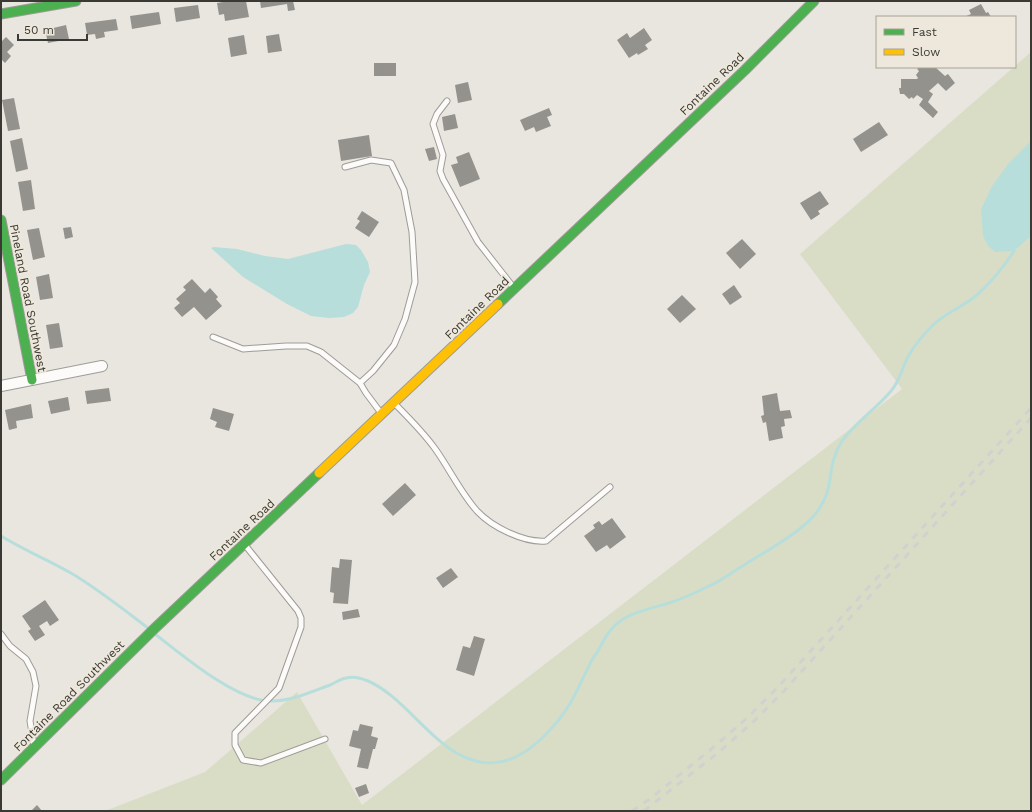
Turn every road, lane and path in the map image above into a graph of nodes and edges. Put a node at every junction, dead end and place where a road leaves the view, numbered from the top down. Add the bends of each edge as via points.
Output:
1 (76, 1) edge
2 (814, 1) edge
3 (1, 14) edge
4 (447, 101) dead end
5 (344, 167) dead end
6 (1, 220) edge
7 (514, 289) junction
8 (213, 337) dead end
9 (102, 366) dead end
10 (32, 380) junction
11 (360, 383) junction
12 (1, 386) edge
13 (394, 403) junction
14 (382, 414) junction
15 (610, 487) dead end
16 (245, 544) junction
17 (154, 629) joint
18 (1, 634) edge
19 (325, 739) dead end
20 (34, 748) junction
21 (1, 780) edge

1 - 3 main road
2 - 7 main road, Fontaine Road
4 - 7 lane via 433,124 443,155 440,171 478,242
5 - 11 lane via 371,160 391,163 404,190 412,232 416,282 394,345
6 - 10 main road, Pineland Road Southwest
7 - 13 main road, Fontaine Road
8 - 11 lane via 243,349 307,346 321,352
9 - 10 street
10 - 12 street
11 - 14 lane
13 - 14 main road, Fontaine Road
13 - 15 lane via 427,439 478,512 515,536 537,542 546,541
14 - 16 main road, Fontaine Road
16 - 17 main road, Fontaine Road
16 - 19 lane via 298,611 301,627 279,688 235,733 235,745 243,760 261,763
17 - 20 main road, Fontaine Road Southwest
18 - 20 lane via 10,646 26,659 33,672 36,686 30,721
20 - 21 main road, Fontaine Road Southwest

